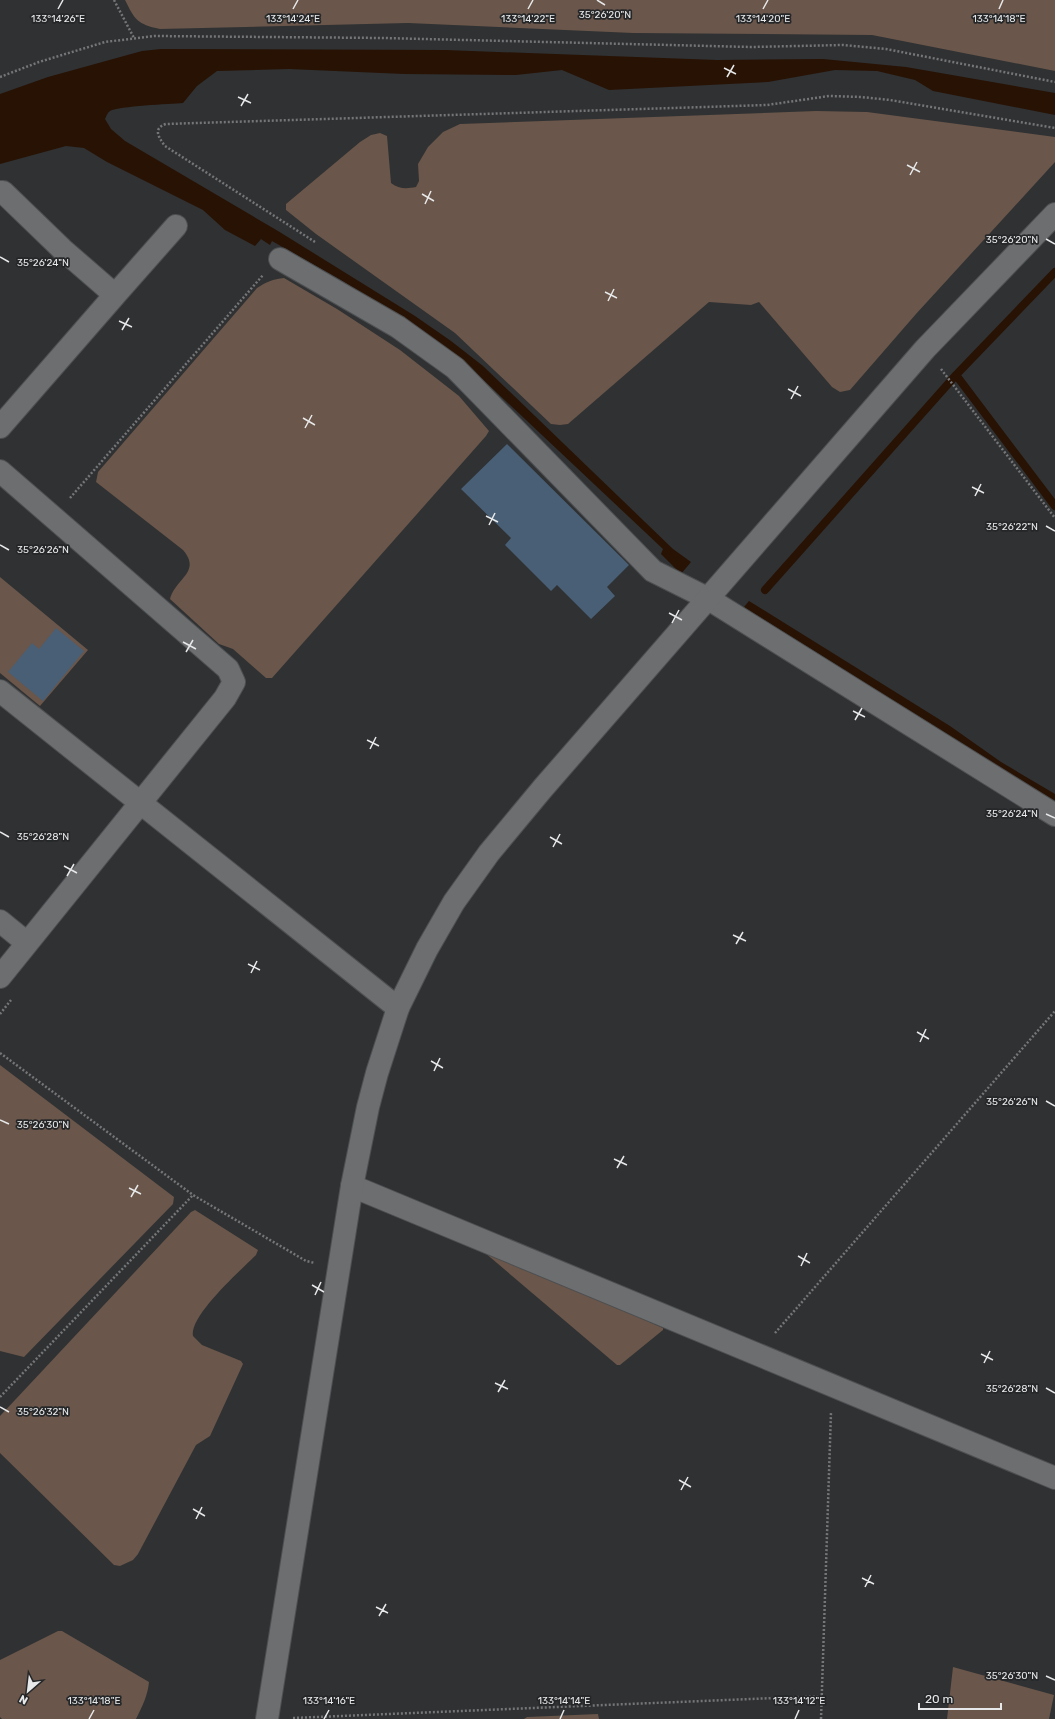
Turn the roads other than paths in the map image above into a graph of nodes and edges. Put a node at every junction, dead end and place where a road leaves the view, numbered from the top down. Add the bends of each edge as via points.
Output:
1 (0, 192) edge
2 (1055, 214) edge
3 (176, 226) dead end
4 (280, 259) road end
5 (115, 295) junction
6 (0, 426) edge
7 (0, 471) edge
8 (707, 598) junction
9 (0, 691) edge
10 (142, 803) junction
11 (1055, 815) edge
12 (0, 921) edge
13 (27, 943) junction
14 (0, 977) edge
15 (398, 1008) junction
16 (352, 1186) junction
17 (1055, 1478) edge
18 (267, 1719) edge

1 - 5 street via 3,192 62,249
2 - 8 street via 925,349
3 - 5 street
4 - 8 street via 398,327 455,368 653,571
5 - 6 street
7 - 10 street via 223,664 234,678 233,686 225,698
8 - 11 street
8 - 15 street via 489,853 454,902
9 - 10 street
10 - 13 street
10 - 15 street
12 - 13 street
13 - 14 street
15 - 16 street via 368,1107
16 - 17 street
16 - 18 street

